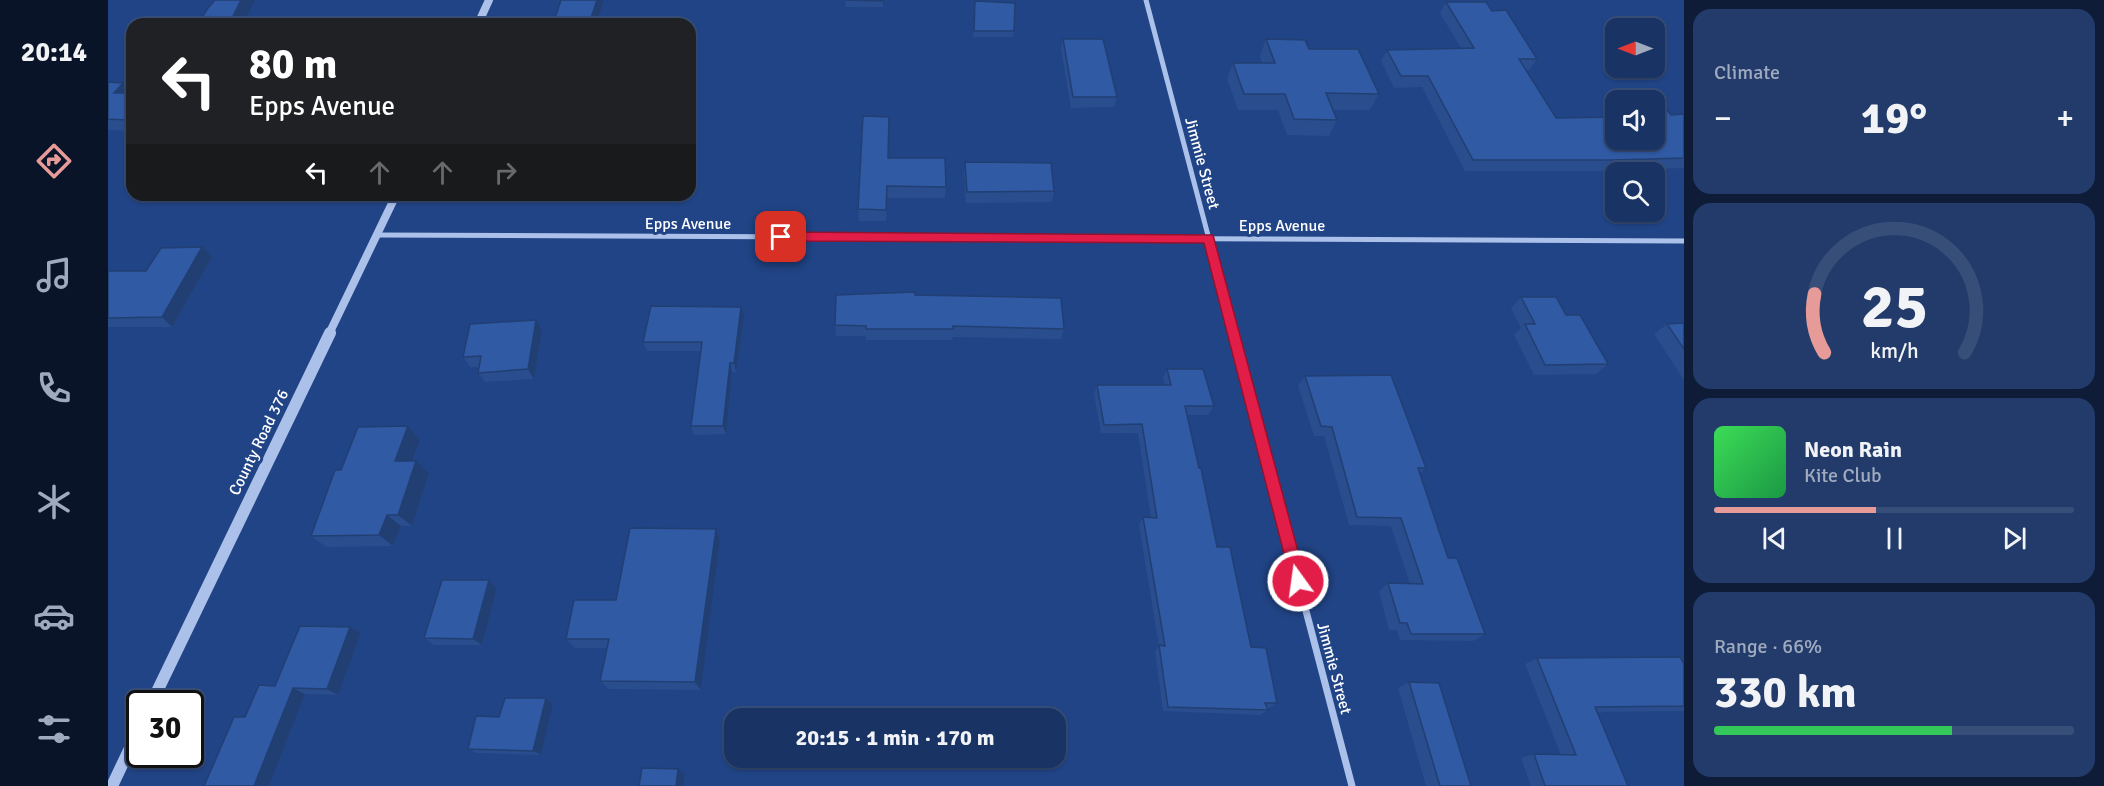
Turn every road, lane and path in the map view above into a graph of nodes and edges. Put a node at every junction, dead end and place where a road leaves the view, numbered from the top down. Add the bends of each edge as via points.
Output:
1 (489, 0) edge
2 (1146, 0) edge
3 (481, 18) edge
4 (393, 201) edge
5 (377, 235) junction
6 (1209, 238) junction
7 (1684, 241) edge
8 (158, 690) edge
9 (126, 756) edge
10 (112, 786) edge
11 (1352, 786) edge

1 - 3 street
2 - 6 street, Jimmie Street
4 - 5 street, County Road 376
5 - 6 street, Epps Avenue
5 - 8 street, County Road 376
6 - 7 street, Epps Avenue
6 - 11 street, Jimmie Street
9 - 10 street

